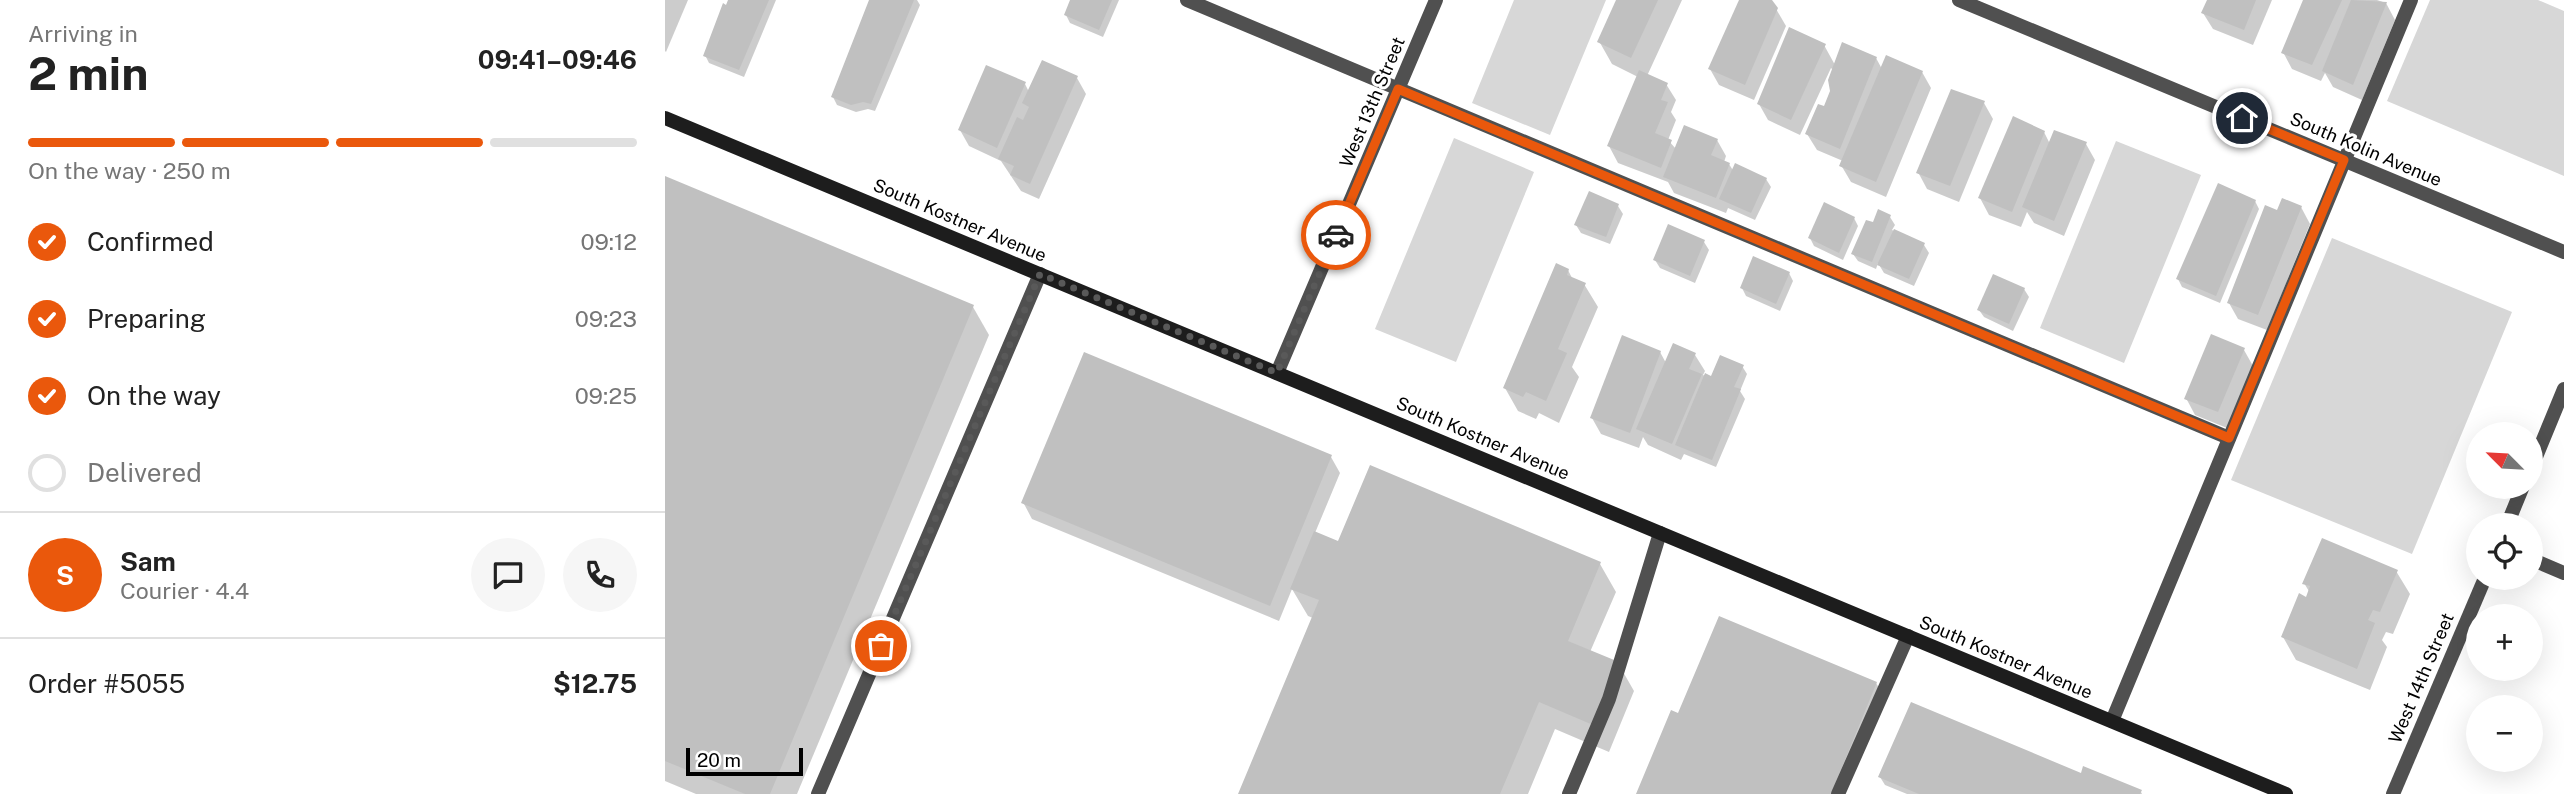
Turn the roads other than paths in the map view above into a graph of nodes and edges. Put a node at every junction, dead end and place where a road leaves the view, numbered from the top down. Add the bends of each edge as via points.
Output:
1 (1187, 0) edge
2 (1436, 0) edge
3 (1959, 0) edge
4 (2411, 0) edge
5 (1398, 89) junction
6 (665, 118) edge
7 (2344, 160) junction
8 (2564, 252) edge
9 (1040, 274) junction
10 (1277, 373) junction
11 (2564, 389) edge
12 (2229, 438) junction
13 (2543, 440) edge
14 (1660, 533) junction
15 (2543, 564) edge
16 (2564, 573) edge
17 (2480, 590) edge
18 (1907, 636) junction
19 (2112, 721) junction
20 (818, 794) edge
21 (1569, 794) edge
22 (1837, 794) edge
23 (2287, 794) edge
24 (2393, 794) edge

1 - 5 street
2 - 5 street, West 13th Street
3 - 7 street, South Kolin Avenue
4 - 7 street
5 - 10 street, West 13th Street
5 - 12 street
6 - 9 street, South Kostner Avenue
7 - 8 street, South Kolin Avenue
7 - 12 street
9 - 10 street, South Kostner Avenue
9 - 20 street
10 - 14 street, South Kostner Avenue
11 - 13 street
12 - 19 street
14 - 18 street, South Kostner Avenue
14 - 21 street via 1609,699
15 - 16 street
17 - 24 street, West 14th Street
18 - 19 street, South Kostner Avenue
18 - 22 street
19 - 23 street, South Kostner Avenue

